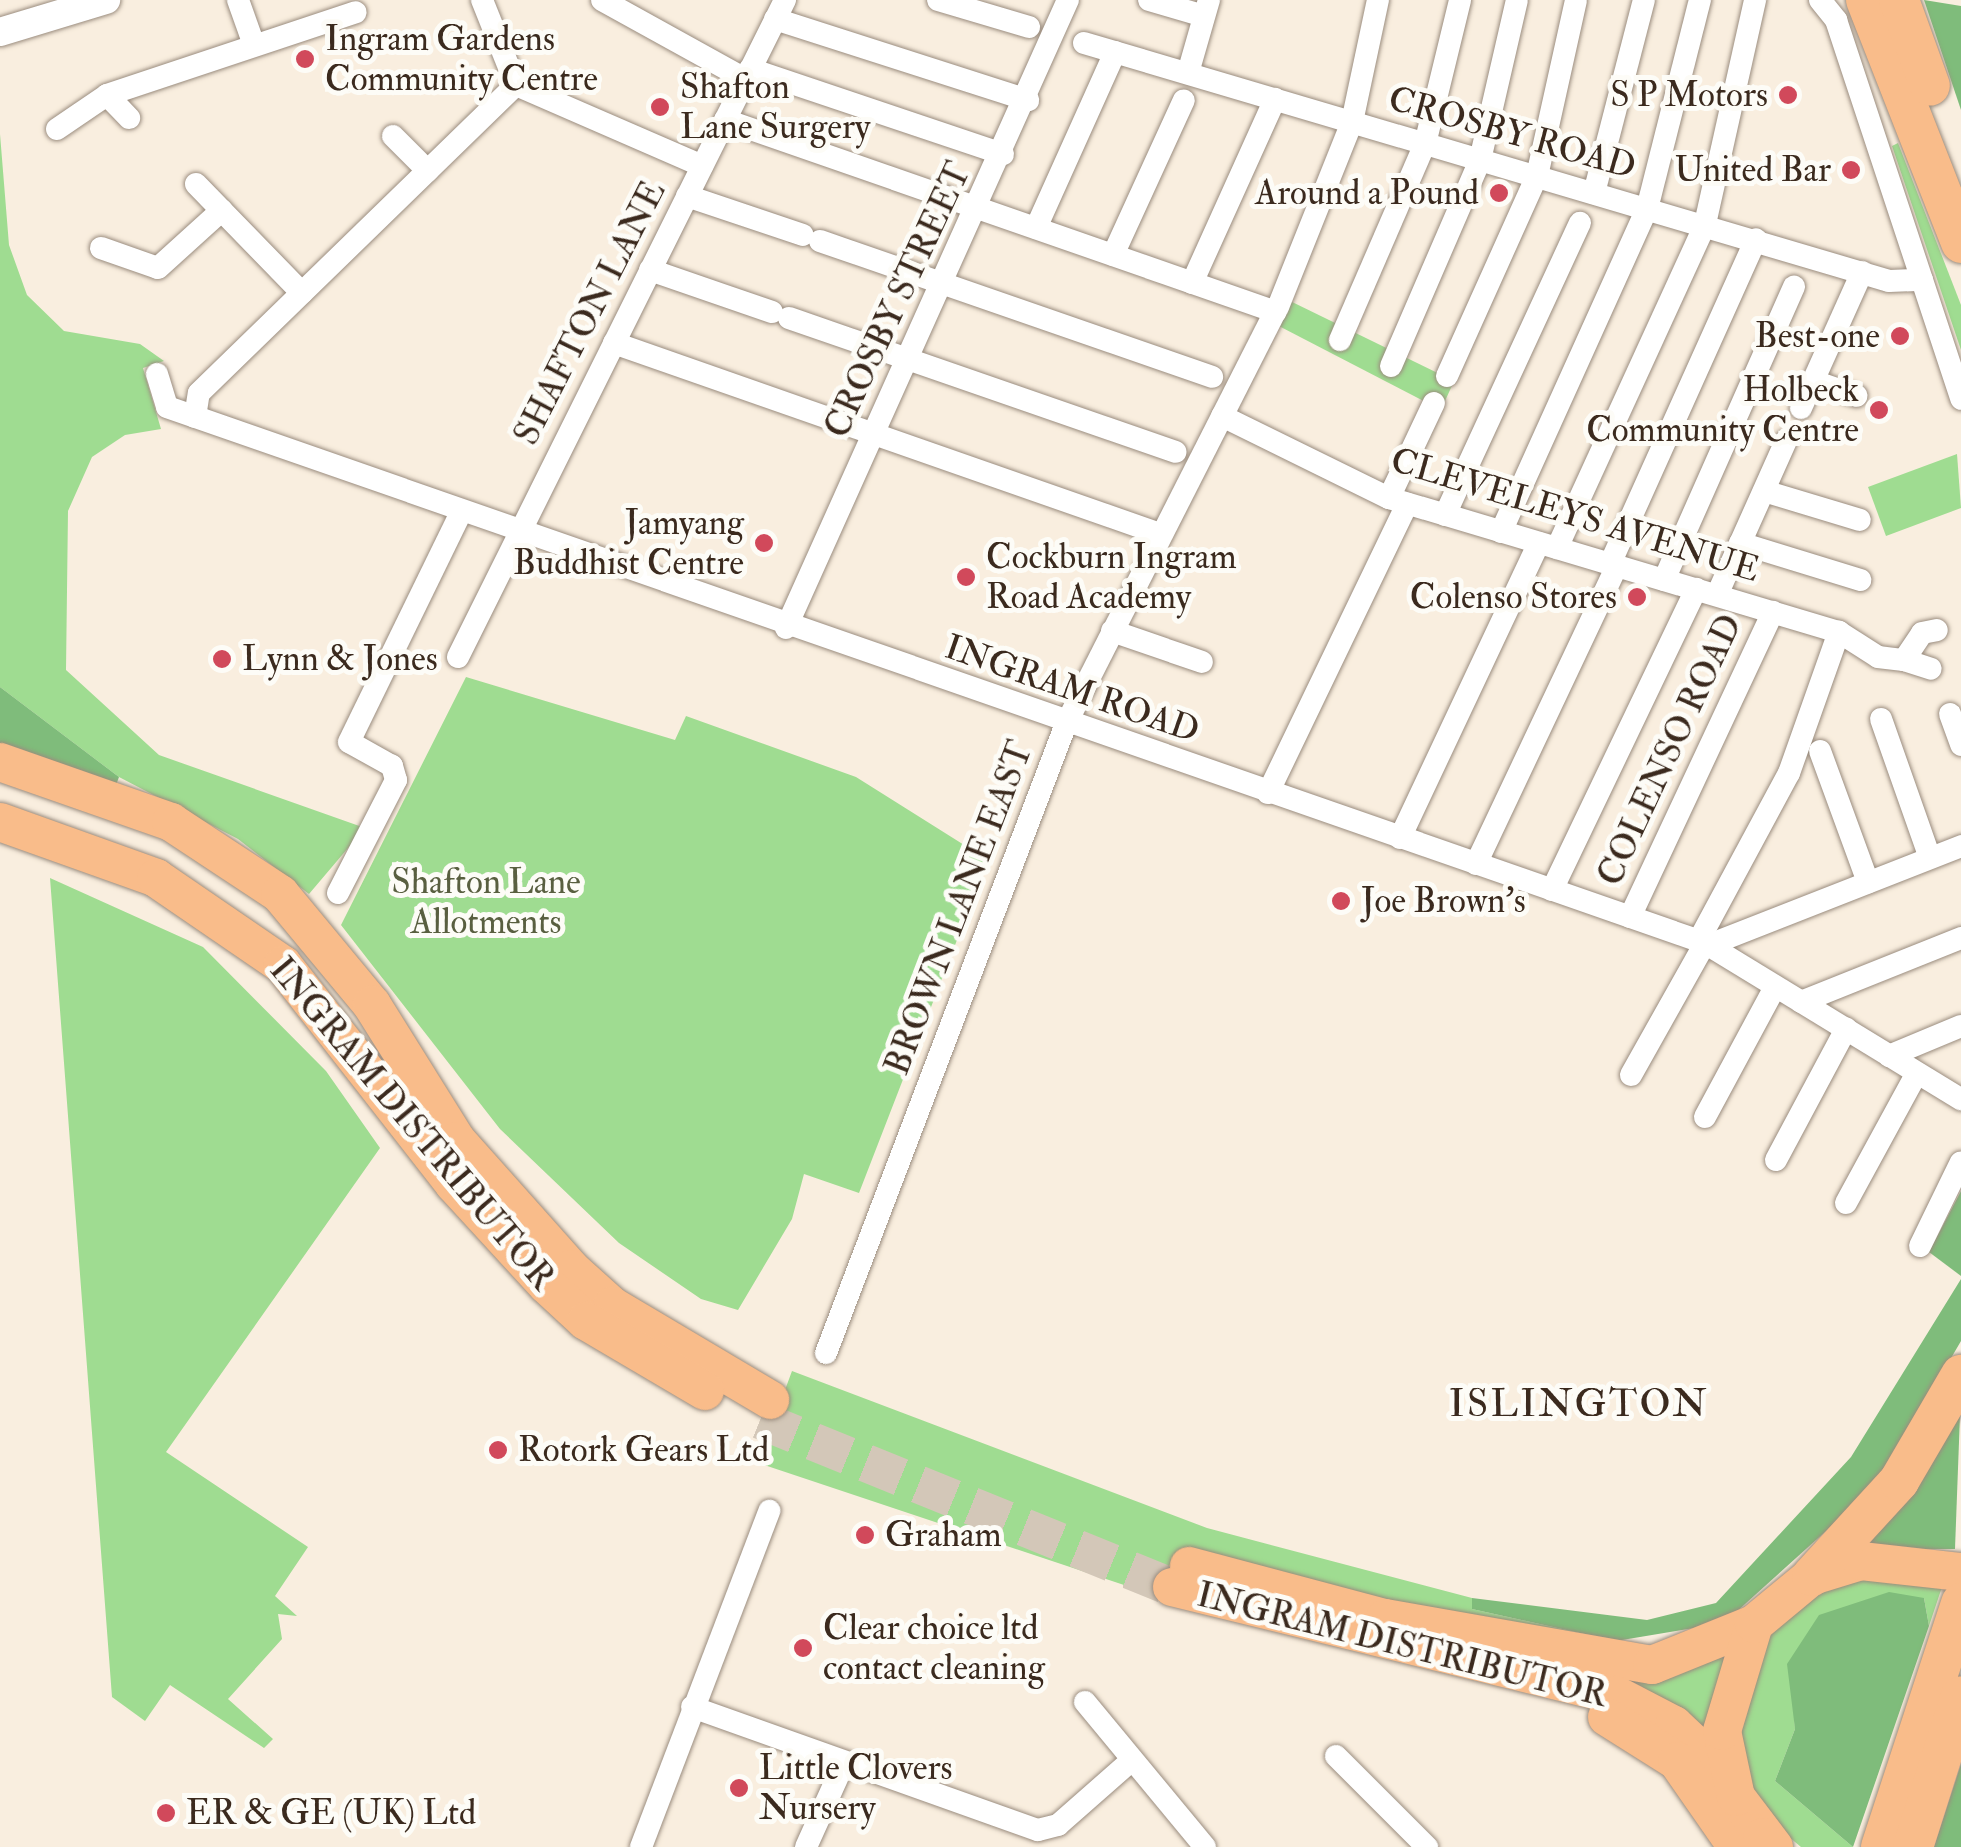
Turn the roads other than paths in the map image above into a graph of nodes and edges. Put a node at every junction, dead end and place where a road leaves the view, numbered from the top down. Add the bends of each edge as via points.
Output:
1 (238, 0) edge
2 (482, 0) edge
3 (602, 0) edge
4 (938, 0) edge
5 (1068, 0) edge
6 (1149, 0) edge
7 (1378, 0) edge
8 (1460, 0) edge
9 (1517, 0) edge
10 (1576, 0) edge
11 (1644, 0) edge
12 (1700, 0) edge
13 (1755, 0) edge
14 (1820, 0) edge
15 (1899, 0) edge
16 (98, 1) edge
17 (1207, 8) edge
18 (780, 10) edge
19 (1851, 10) edge
20 (356, 12) dead end
21 (1030, 26) dead end
22 (0, 32) edge
23 (1084, 43) dead end
24 (254, 45) junction
25 (1115, 52) junction
26 (1188, 73) junction
27 (748, 74) junction
28 (516, 85) junction
29 (107, 95) junction
30 (1275, 99) junction
31 (1028, 100) junction
32 (1184, 100) dead end
33 (129, 118) dead end
34 (724, 120) junction
35 (1352, 122) junction
36 (57, 129) dead end
37 (393, 136) dead end
38 (1425, 144) junction
39 (1003, 154) junction
40 (1480, 160) junction
41 (702, 166) junction
42 (1961, 170) edge
43 (428, 171) junction
44 (1538, 176) junction
45 (196, 184) dead end
46 (1594, 193) junction
47 (687, 196) junction
48 (1648, 208) junction
49 (978, 209) junction
50 (222, 210) junction
51 (1580, 223) dead end
52 (1705, 224) junction
53 (1036, 228) junction
54 (1756, 239) junction
55 (1961, 243) edge
56 (102, 248) dead end
57 (1113, 255) junction
58 (650, 270) junction
59 (1862, 272) junction
60 (1922, 280) junction
61 (1192, 282) junction
62 (944, 283) junction
63 (1794, 286) dead end
64 (302, 292) junction
65 (1276, 312) junction
66 (1340, 340) dead end
67 (614, 343) junction
68 (909, 360) junction
69 (1391, 366) dead end
70 (158, 374) dead end
71 (1447, 376) dead end
72 (1212, 377) dead end
73 (1813, 381) junction
74 (1858, 396) dead end
75 (1961, 399) edge
76 (1434, 403) dead end
77 (1801, 408) dead end
78 (195, 416) junction
79 (1222, 416) junction
80 (874, 436) junction
81 (1786, 442) dead end
82 (1174, 452) dead end
83 (1764, 491) junction
84 (1398, 501) junction
85 (461, 512) junction
86 (1445, 515) junction
87 (1860, 520) dead end
88 (519, 532) junction
89 (1501, 532) junction
90 (1160, 534) junction
91 (1740, 544) junction
92 (1548, 546) junction
93 (1614, 565) junction
94 (1664, 580) junction
95 (1860, 580) dead end
96 (1706, 592) junction
97 (1773, 612) junction
98 (1164, 626) dead end
99 (786, 628) junction
100 (1937, 630) dead end
101 (1112, 631) junction
102 (1848, 638) junction
103 (1153, 650) junction
104 (458, 657) dead end
105 (1904, 660) junction
106 (1202, 662) dead end
107 (1932, 669) dead end
108 (1950, 714) dead end
109 (1881, 720) dead end
110 (1066, 724) junction
111 (1961, 745) edge
112 (1820, 751) dead end
113 (0, 762) edge
114 (1268, 793) junction
115 (0, 822) edge
116 (1400, 838) junction
117 (1961, 846) edge
118 (1930, 858) junction
119 (1476, 864) junction
120 (1868, 882) junction
121 (1552, 890) junction
122 (338, 893) dead end
123 (1630, 917) junction
124 (1961, 938) edge
125 (1704, 943) junction
126 (1775, 987) junction
127 (1801, 1002) junction
128 (1961, 1026) edge
129 (1846, 1030) junction
130 (1889, 1056) junction
131 (1917, 1073) junction
132 (1631, 1074) dead end
133 (1961, 1099) edge
134 (1705, 1118) dead end
135 (1776, 1160) dead end
136 (1961, 1162) edge
137 (1846, 1203) dead end
138 (1920, 1246) dead end
139 (826, 1353) dead end
140 (1961, 1375) edge
141 (768, 1511) dead end
142 (1961, 1572) edge
143 (1812, 1576) junction
144 (1957, 1616) edge
145 (1754, 1624) junction
146 (1500, 1670) junction
147 (1961, 1696) edge
148 (1084, 1702) dead end
149 (692, 1706) junction
150 (1336, 1756) dead end
151 (1132, 1760) junction
152 (844, 1763) junction
153 (1727, 1775) junction
154 (1898, 1841) edge
155 (1759, 1845) edge
156 (641, 1847) edge
157 (806, 1847) edge
158 (1205, 1847) edge
159 (1427, 1847) edge

1 - 24 street
2 - 28 street
3 - 27 street
4 - 21 street
5 - 31 street, CROSBY STREET
6 - 17 street
7 - 35 street, BROWN LANE EAST
8 - 38 street
9 - 40 street
10 - 44 street
11 - 46 street
12 - 48 street
13 - 52 street
14 - 19 street
15 - 42 highway
16 - 22 street
17 - 26 street
18 - 27 street, SHAFTON LANE
18 - 31 street
19 - 55 highway
19 - 60 street
20 - 24 street
23 - 25 street, CROSBY ROAD
24 - 29 street
25 - 26 street, CROSBY ROAD
25 - 53 street
26 - 30 street, CROSBY ROAD
27 - 34 street, SHAFTON LANE
27 - 39 street
28 - 41 street
28 - 43 street
29 - 33 street
29 - 36 street
30 - 35 street, CROSBY ROAD
30 - 61 street
31 - 39 street, CROSBY STREET
32 - 57 street
34 - 41 street, SHAFTON LANE
34 - 49 street
35 - 38 street, CROSBY ROAD
35 - 65 street, BROWN LANE EAST
37 - 43 street
38 - 40 street, CROSBY ROAD
38 - 66 street
39 - 49 street, CROSBY STREET
40 - 44 street, CROSBY ROAD
40 - 69 street
41 - 47 street, SHAFTON LANE
43 - 64 street
44 - 46 street, CROSBY ROAD
44 - 71 street
45 - 50 street
46 - 48 street, CROSBY ROAD
47 - 58 street, SHAFTON LANE
47 - 62 street
48 - 52 street, CROSBY ROAD
48 - 89 street
49 - 53 street
49 - 62 street, CROSBY STREET
50 - 56 street via 158,268
50 - 64 street
51 - 86 street
52 - 54 street, CROSBY ROAD
52 - 92 street
53 - 57 street
54 - 59 street, CROSBY ROAD
54 - 93 street
57 - 61 street
58 - 67 street, SHAFTON LANE
58 - 68 street
59 - 60 street, CROSBY ROAD
59 - 73 street
60 - 75 street
61 - 65 street
62 - 68 street, CROSBY STREET
62 - 72 street
63 - 94 street
64 - 78 street via 199,393
65 - 79 street, BROWN LANE EAST
67 - 80 street
67 - 88 street, SHAFTON LANE
68 - 80 street, CROSBY STREET
68 - 82 street
70 - 78 street, INGRAM ROAD via 168,407
73 - 74 street
73 - 77 street
76 - 84 street
78 - 85 street, INGRAM ROAD
79 - 84 street, CLEVELEYS AVENUE
79 - 90 street, BROWN LANE EAST
80 - 90 street
80 - 99 street, CROSBY STREET
81 - 83 street
83 - 87 street
83 - 91 street
84 - 86 street, CLEVELEYS AVENUE
84 - 114 street
85 - 88 street, INGRAM ROAD
85 - 122 street via 349,742 384,761 396,780
86 - 89 street, CLEVELEYS AVENUE
88 - 99 street, INGRAM ROAD
88 - 104 street, SHAFTON LANE
89 - 92 street, CLEVELEYS AVENUE
90 - 101 street, BROWN LANE EAST
91 - 95 street
91 - 96 street
92 - 93 street, CLEVELEYS AVENUE
92 - 116 street
93 - 94 street, CLEVELEYS AVENUE
93 - 119 street
94 - 96 street, CLEVELEYS AVENUE
96 - 97 street, CLEVELEYS AVENUE
96 - 121 street
97 - 102 street, CLEVELEYS AVENUE
97 - 123 street, COLENSO ROAD
98 - 103 street
99 - 110 street, INGRAM ROAD
100 - 105 street via 1922,633
101 - 103 street
101 - 110 street, BROWN LANE EAST
102 - 105 street, CLEVELEYS AVENUE
102 - 125 street
103 - 106 street
105 - 107 street, CLEVELEYS AVENUE
108 - 111 street
109 - 118 street
110 - 114 street, INGRAM ROAD
110 - 139 street, BROWN LANE EAST
112 - 120 street
113 - 115 highway, INGRAM DISTRIBUTOR via 159,816 280,894 372,1005 457,1140 571,1269 612,1306 765,1410 644,1360 547,1286 454,1184 283,965 156,878
114 - 116 street, INGRAM ROAD
116 - 119 street, INGRAM ROAD
117 - 118 street
118 - 120 street
119 - 121 street, INGRAM ROAD
120 - 125 street
121 - 123 street, INGRAM ROAD
123 - 125 street, INGRAM ROAD
124 - 127 street
125 - 126 street, INGRAM ROAD
125 - 132 street
126 - 127 street, INGRAM ROAD
126 - 134 street
127 - 129 street, INGRAM ROAD
128 - 130 street
129 - 130 street, INGRAM ROAD
129 - 135 street
130 - 131 street, INGRAM ROAD
131 - 133 street, INGRAM ROAD
131 - 137 street
136 - 138 street
140 - 143 highway via 1899,1481
141 - 149 street
142 - 143 highway via 1888,1560
143 - 145 highway
144 - 154 highway
145 - 146 highway, INGRAM DISTRIBUTOR via 1652,1665 1177,1576
145 - 153 highway via 1726,1702
146 - 153 highway, INGRAM DISTRIBUTOR via 1616,1695 1674,1725
146 - 155 highway via 1555,1689 1676,1761
147 - 154 highway
148 - 151 street
149 - 152 street
149 - 156 street
150 - 159 street
151 - 152 street via 1058,1826 1038,1830
151 - 158 street
152 - 157 street
153 - 155 highway

